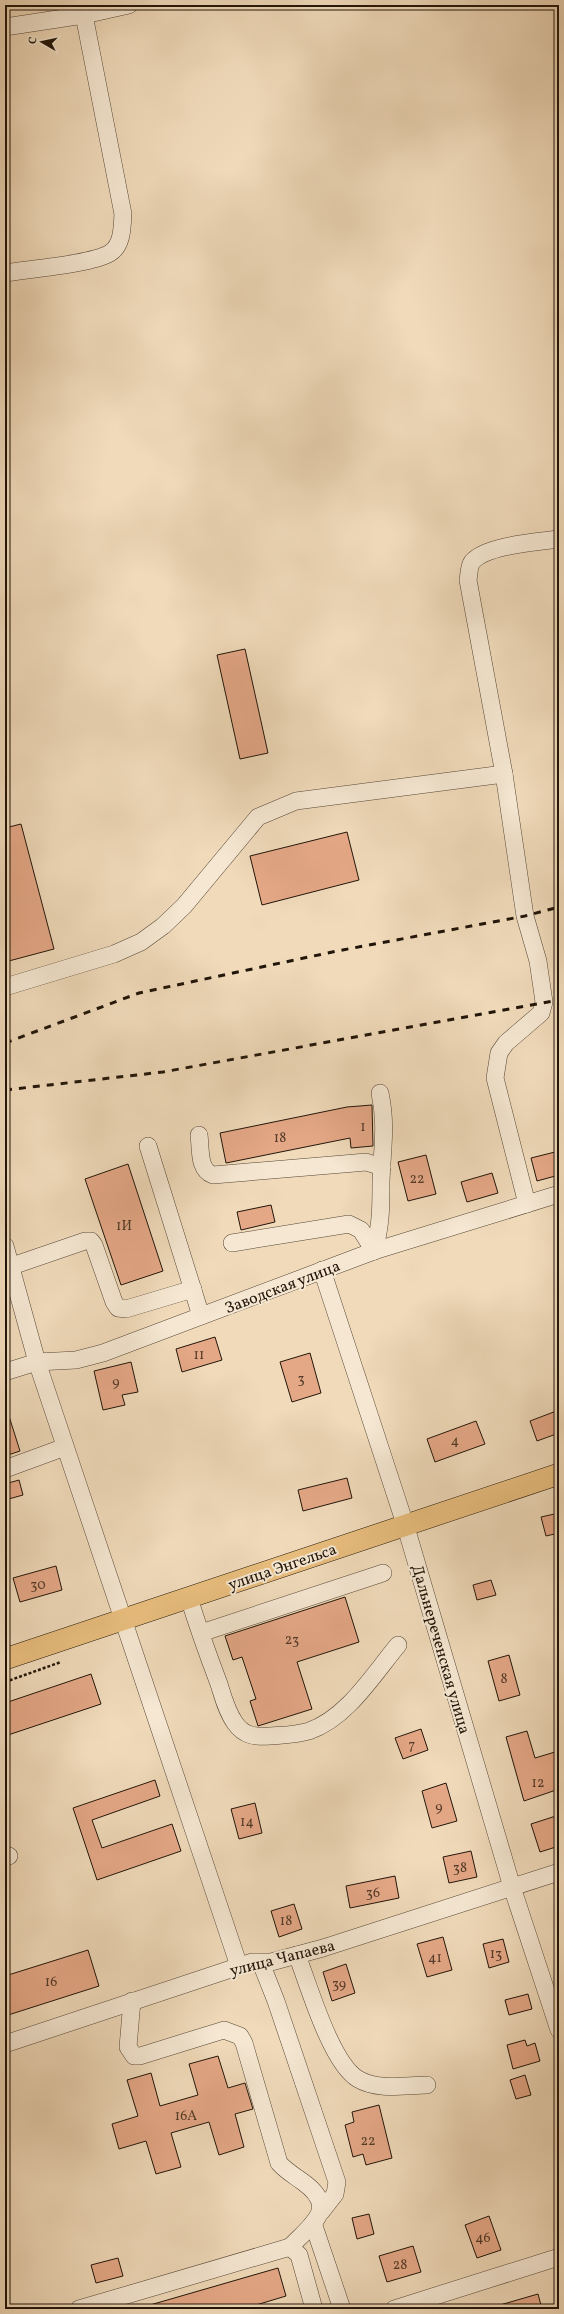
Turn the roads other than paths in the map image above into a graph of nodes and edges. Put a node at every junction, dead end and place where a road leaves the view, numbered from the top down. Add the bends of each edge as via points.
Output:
1 (129, 5) edge
2 (84, 15) junction
3 (5, 27) edge
4 (5, 273) edge
5 (559, 539) edge
6 (504, 774) junction
7 (5, 987) edge
8 (380, 1093) dead end
9 (199, 1135) dead end
10 (148, 1146) dead end
11 (382, 1167) junction
12 (559, 1194) edge
13 (527, 1204) junction
14 (232, 1243) dead end
15 (5, 1246) edge
16 (374, 1251) junction
17 (12, 1266) junction
18 (322, 1270) junction
19 (193, 1289) junction
20 (201, 1316) junction
21 (37, 1362) junction
22 (5, 1372) edge
23 (65, 1447) junction
24 (5, 1469) edge
25 (559, 1474) edge
26 (405, 1524) junction
27 (383, 1572) dead end
28 (189, 1598) junction
29 (122, 1620) junction
30 (201, 1632) junction
31 (398, 1645) dead end
32 (5, 1660) edge
33 (559, 1872) edge
34 (512, 1887) junction
35 (297, 1955) junction
36 (261, 1963) junction
37 (239, 1966) junction
38 (132, 2001) junction
39 (559, 2030) edge
40 (5, 2044) edge
41 (427, 2085) dead end
42 (317, 2217) junction
43 (290, 2247) junction
44 (559, 2257) edge
45 (80, 2309) edge
46 (314, 2309) edge
47 (342, 2309) edge
48 (394, 2309) edge

1 - 2 street
2 - 3 street
2 - 4 street via 123,214 122,236 112,253 92,260
5 - 6 street via 493,550 472,563 468,580
6 - 7 street via 296,801 276,809 258,817 184,906 142,942 114,954
6 - 13 street via 525,916 538,961 544,1002 541,1013 506,1042 495,1066 495,1078
8 - 11 street via 385,1115
9 - 11 street via 203,1168 206,1173 213,1175 355,1162 366,1162
10 - 19 street
11 - 16 street via 382,1207
12 - 13 street, Заводская улица
13 - 16 street, Заводская улица
14 - 16 street via 349,1224 361,1230
15 - 17 street
16 - 18 street, Заводская улица
17 - 19 street via 91,1241 118,1308 126,1309
17 - 21 street
18 - 20 street, Заводская улица
18 - 26 street, Дальнереченская улица
19 - 20 street
20 - 21 street, Заводская улица via 91,1357
21 - 22 street, Заводская улица
21 - 23 street
23 - 24 street
23 - 29 street
25 - 26 main road, улица Энгельса
26 - 28 main road, улица Энгельса
26 - 34 street, Дальнереченская улица
27 - 30 street
28 - 29 main road, улица Энгельса
28 - 30 street
29 - 32 main road, улица Энгельса
29 - 37 street
30 - 31 street via 235,1723 251,1736 293,1734 309,1731 322,1724 355,1696
33 - 34 street, улица Чапаева
34 - 35 street, улица Чапаева
34 - 39 street, Дальнереченская улица
35 - 36 street, улица Чапаева
35 - 41 street via 334,2050 346,2068 358,2079 374,2085
36 - 37 street, улица Чапаева via 252,1962
36 - 42 street via 279,2008 337,2182 335,2194
37 - 38 street, улица Чапаева
38 - 40 street, улица Чапаева
38 - 42 street via 128,2047 134,2056 224,2030 240,2036 279,2163 318,2195
42 - 43 street
42 - 47 street
43 - 45 street
43 - 46 street via 299,2255
44 - 48 street

